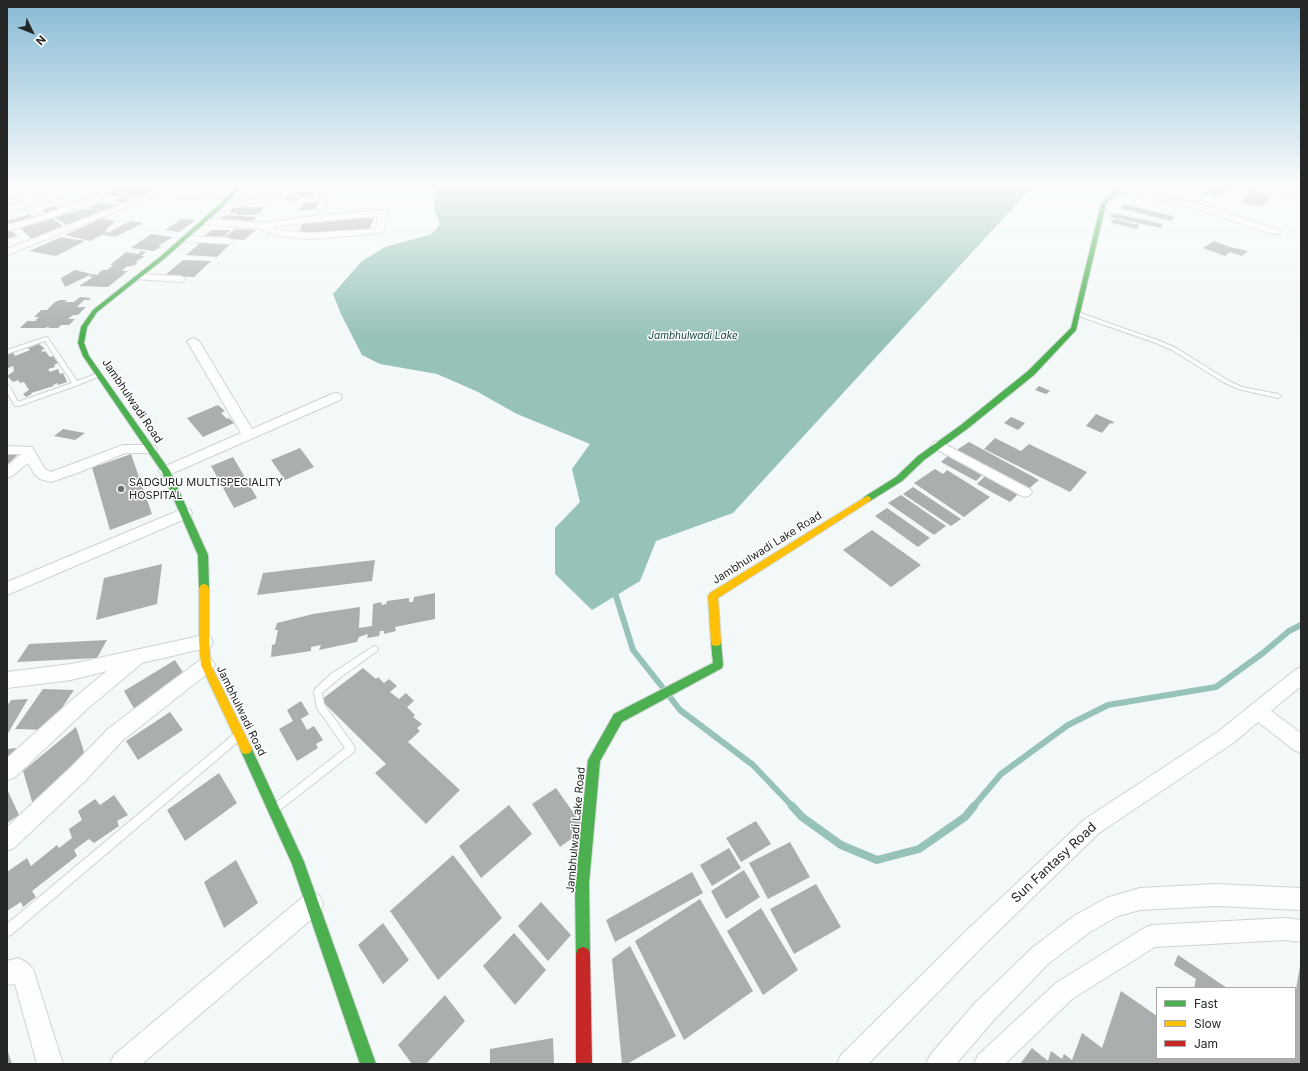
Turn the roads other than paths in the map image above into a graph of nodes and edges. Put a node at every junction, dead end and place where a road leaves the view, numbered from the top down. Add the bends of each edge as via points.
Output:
1 (47, 237) edge
2 (186, 237) edge
3 (1096, 237) edge
4 (184, 239) junction
5 (229, 241) dead end
6 (7, 252) edge
7 (139, 277) junction
8 (182, 279) dead end
9 (1078, 314) junction
10 (193, 342) dead end
11 (7, 352) edge
12 (99, 375) junction
13 (76, 384) junction
14 (7, 387) edge
15 (1278, 396) dead end
16 (336, 397) dead end
17 (249, 435) junction
18 (940, 445) junction
19 (150, 449) junction
20 (7, 450) edge
21 (30, 454) junction
22 (166, 471) junction
23 (7, 473) edge
24 (1025, 492) dead end
25 (185, 513) junction
26 (7, 589) edge
27 (204, 642) junction
28 (374, 649) dead end
29 (137, 657) junction
30 (206, 665) junction
31 (1301, 675) edge
32 (7, 680) edge
33 (1257, 711) junction
34 (240, 735) junction
35 (1301, 744) edge
36 (7, 772) edge
37 (274, 810) junction
38 (7, 841) edge
39 (1301, 899) edge
40 (312, 904) junction
41 (7, 931) edge
42 (1301, 931) edge
43 (7, 973) edge
44 (50, 1064) edge
45 (123, 1064) edge
46 (368, 1064) edge
47 (584, 1064) edge
48 (850, 1064) edge
49 (939, 1064) edge
50 (987, 1064) edge

1 - 6 street
2 - 4 street, Jambhulwadi Road
3 - 9 street, Jambhulwadi Lake Road
4 - 5 street
4 - 7 street, Jambhulwadi Road
7 - 8 street
7 - 12 street, Jambhulwadi Road via 95,311 84,327 81,343 86,356
9 - 15 lane via 1174,349 1240,388
9 - 18 street, Jambhulwadi Lake Road via 1074,329 1032,373
10 - 17 street
11 - 13 lane via 46,339
12 - 13 lane
12 - 19 street, Jambhulwadi Road
13 - 14 lane via 17,405
16 - 17 street
17 - 22 street
18 - 24 street
18 - 47 street, Jambhulwadi Lake Road via 921,458 899,479 713,596 718,665 618,718 594,760 593,767 582,883
19 - 21 street via 123,450 52,477 40,472
19 - 22 street, Jambhulwadi Road
20 - 21 street via 27,450
21 - 23 street
22 - 25 street, Jambhulwadi Road
25 - 26 street
25 - 27 street, Jambhulwadi Road via 203,555
27 - 29 street
27 - 30 street, Jambhulwadi Road
28 - 37 lane via 334,677 318,692 320,705 351,749
29 - 32 street via 71,672
29 - 36 street via 80,704
30 - 34 street, Jambhulwadi Road
30 - 38 street via 116,734
31 - 33 street, Sun Fantasy Road
33 - 35 street
33 - 48 street, Sun Fantasy Road via 1226,737 1092,826 975,938
34 - 37 street, Jambhulwadi Road
34 - 41 lane
37 - 40 street, Jambhulwadi Road via 298,862
39 - 49 street via 1216,895 1140,898 1114,906 1082,924 1040,956 984,1012
40 - 45 street
40 - 46 street, Jambhulwadi Road
42 - 50 street via 1285,929 1152,936 1064,991
43 - 44 street via 18,970 26,977

